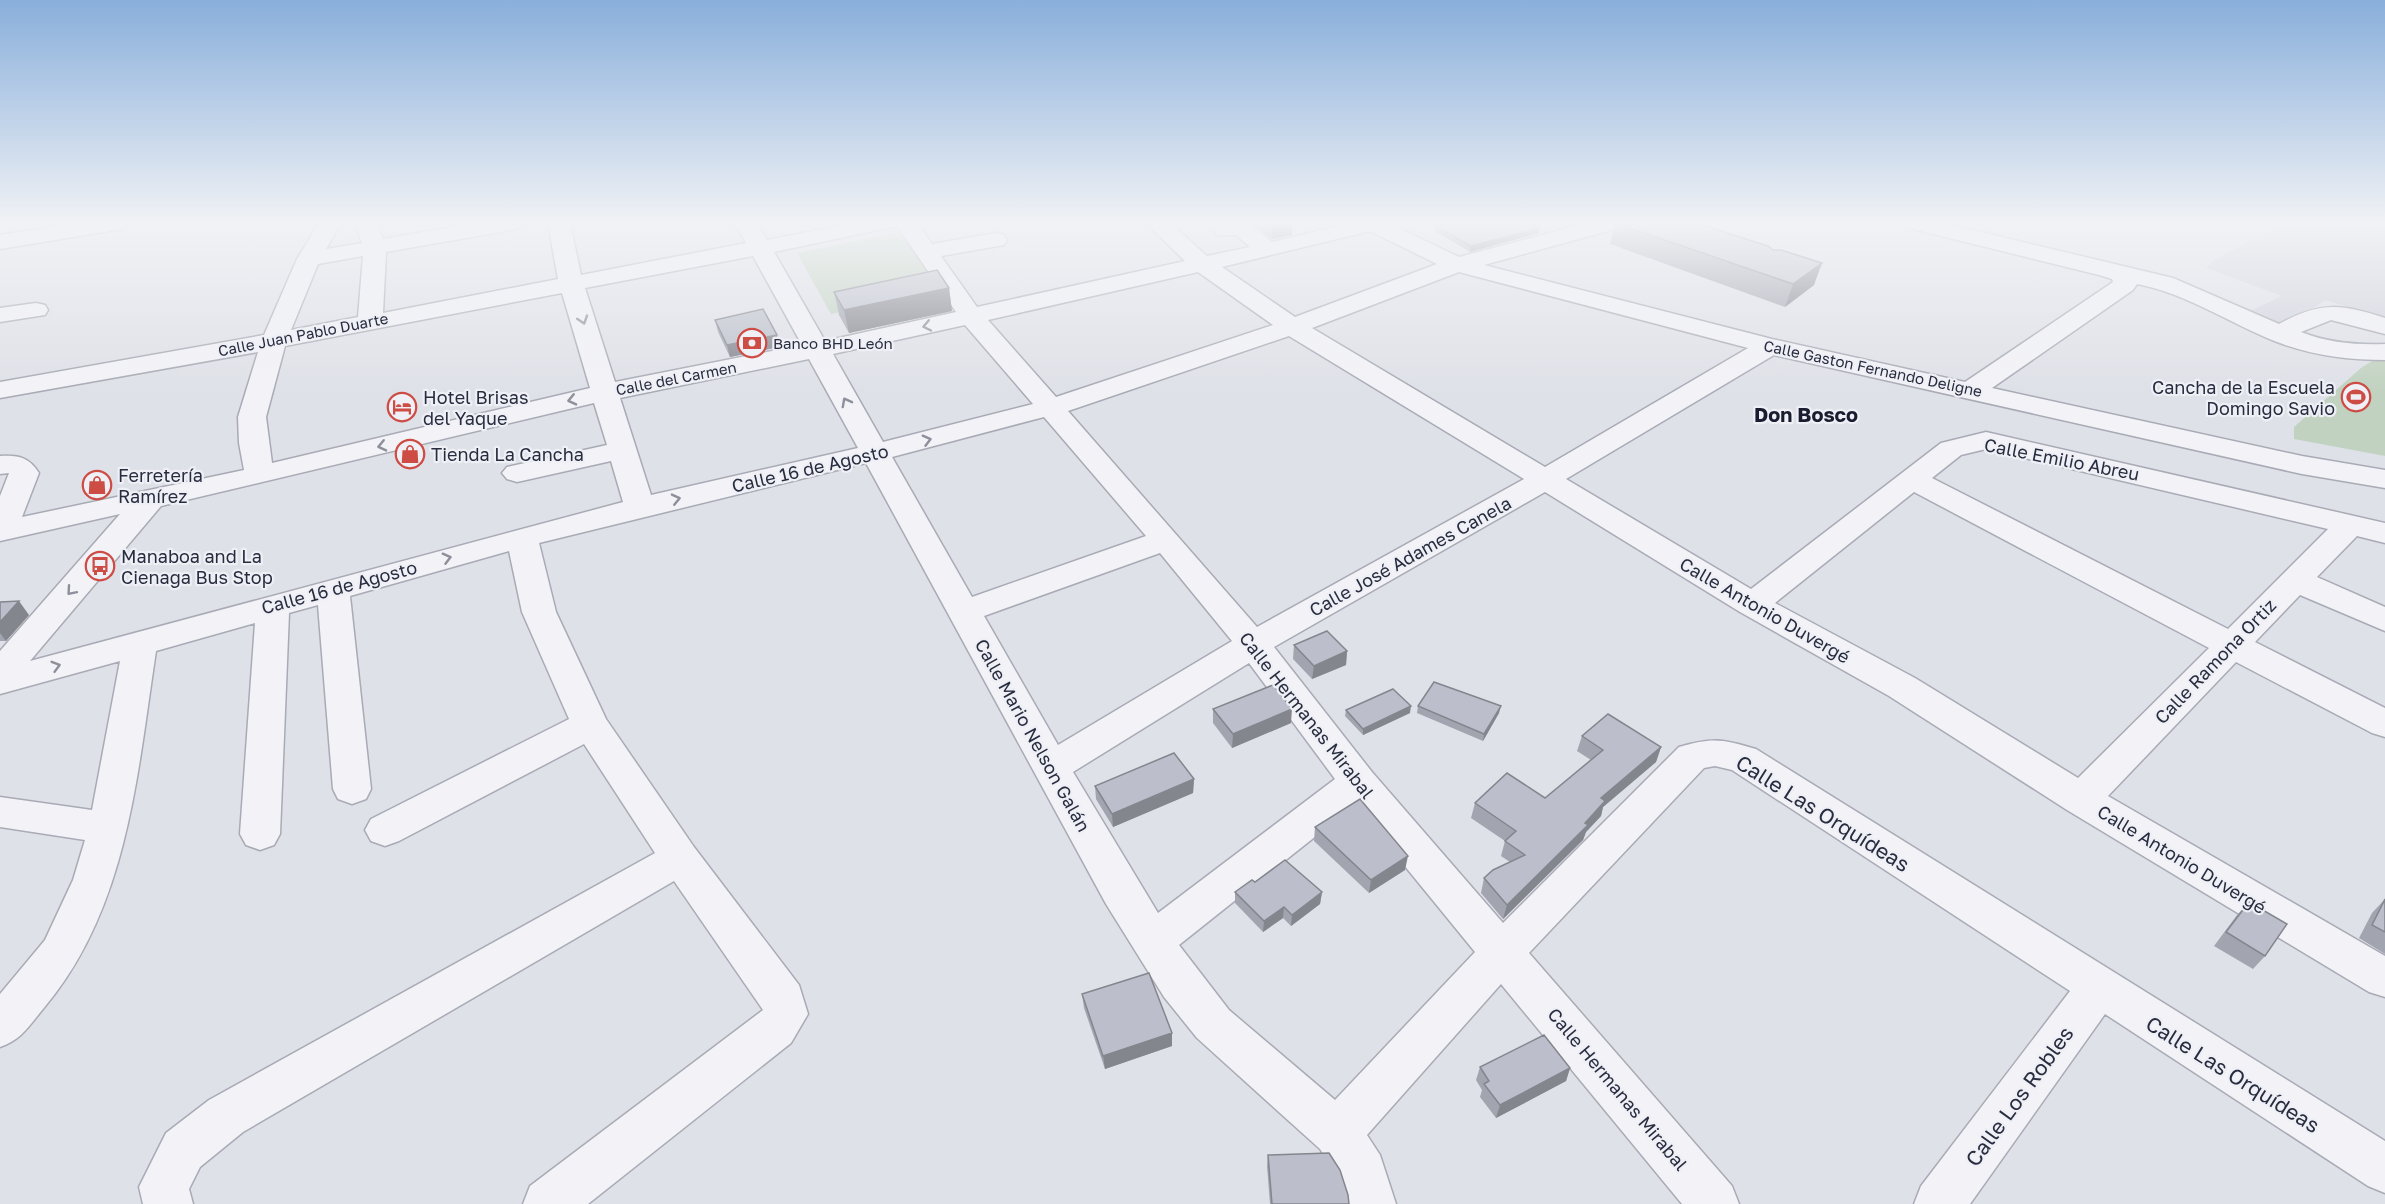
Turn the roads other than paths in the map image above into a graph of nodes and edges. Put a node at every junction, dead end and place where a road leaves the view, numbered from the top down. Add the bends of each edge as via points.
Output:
1 (300, 279) edge
2 (373, 279) edge
3 (570, 279) edge
4 (592, 279) edge
5 (778, 279) edge
6 (946, 279) edge
7 (1135, 279) edge
8 (1224, 279) edge
9 (1419, 279) edge
10 (1512, 279) edge
11 (2124, 279) edge
12 (2153, 279) edge
13 (571, 283) junction
14 (36, 310) dead end
15 (0, 315) edge
16 (971, 316) junction
17 (370, 321) junction
18 (2385, 326) edge
19 (1292, 327) junction
20 (2280, 334) junction
21 (273, 341) junction
22 (1770, 346) junction
23 (818, 350) junction
24 (2385, 352) edge
25 (1972, 389) junction
26 (0, 390) edge
27 (607, 392) junction
28 (1049, 408) junction
29 (624, 450) junction
30 (874, 453) junction
31 (0, 465) edge
32 (517, 473) dead end
33 (260, 475) junction
34 (2385, 479) edge
35 (1912, 480) junction
36 (1544, 481) junction
37 (150, 499) junction
38 (640, 507) junction
39 (2351, 524) junction
40 (0, 531) edge
41 (2385, 533) edge
42 (522, 537) junction
43 (1166, 540) junction
44 (2295, 580) junction
45 (333, 589) junction
46 (1752, 604) junction
47 (273, 605) junction
48 (965, 611) junction
49 (2385, 620) edge
50 (140, 642) junction
51 (1253, 644) junction
52 (2230, 646) junction
53 (0, 674) edge
54 (0, 682) edge
55 (590, 724) junction
56 (2385, 724) edge
57 (1051, 767) junction
58 (1358, 782) junction
59 (352, 789) dead end
60 (2081, 799) junction
61 (0, 812) edge
62 (108, 828) junction
63 (385, 830) dead end
64 (260, 834) dead end
65 (680, 858) junction
66 (1154, 940) junction
67 (1502, 952) junction
68 (2385, 978) edge
69 (2098, 988) junction
70 (0, 1027) edge
71 (1337, 1132) junction
72 (2385, 1170) edge
73 (168, 1204) edge
74 (548, 1204) edge
75 (1371, 1204) edge
76 (1714, 1204) edge
77 (1939, 1204) edge

1 - 21 street
2 - 17 street
3 - 13 street
4 - 13 street, Calle Juan Pablo Duarte
5 - 23 street, Calle Mario Nelson Galán
6 - 16 street, Calle Hermanas Mirabal
7 - 16 street, Calle del Carmen
8 - 19 street, Calle Antonio Duvergé
9 - 19 street, Calle 16 de Agosto
10 - 22 street, Calle Gaston Fernando Deligne
11 - 25 street via 2125,285
12 - 20 street
13 - 17 street, Calle Juan Pablo Duarte
13 -> 27 street
14 - 15 street
16 -> 23 street, Calle del Carmen
16 - 28 street, Calle Hermanas Mirabal
17 - 21 street, Calle Juan Pablo Duarte
18 - 20 street via 2329,310
19 - 28 street, Calle 16 de Agosto
19 - 36 street, Calle Antonio Duvergé
20 - 24 street via 2329,350
21 - 26 street, Calle Juan Pablo Duarte
21 - 33 street via 252,417
22 - 25 street, Calle Gaston Fernando Deligne
22 - 36 street, Calle José Adames Canela
23 - 27 street, Calle del Carmen
30 -> 23 street, Calle Mario Nelson Galán
25 - 34 street, Calle Gaston Fernando Deligne via 2302,465
27 - 29 street
27 -> 33 street, Calle del Carmen
30 -> 28 street, Calle 16 de Agosto
28 - 43 street, Calle Hermanas Mirabal
29 - 32 street
29 - 38 street
38 -> 30 street, Calle 16 de Agosto
30 - 48 street, Calle Mario Nelson Galán
31 - 40 street via 13,464 24,473
33 - 37 street, Calle del Carmen
35 - 39 street, Calle Emilio Abreu via 1951,449 1986,440
35 - 46 street, Calle Emilio Abreu
35 - 52 street
36 - 46 street, Calle Antonio Duvergé
36 - 51 street, Calle José Adames Canela
37 - 40 street, Calle del Carmen
37 -> 53 street
38 - 42 street, Calle 16 de Agosto
39 - 41 street, Calle Emilio Abreu
39 - 44 street, Calle Ramona Ortiz
45 -> 42 street, Calle 16 de Agosto
42 - 55 street via 539,612
43 - 48 street
43 - 51 street, Calle Hermanas Mirabal
44 - 49 street
44 - 52 street, Calle Ramona Ortiz
45 - 47 street, Calle 16 de Agosto
45 - 59 street
46 - 60 street, Calle Antonio Duvergé via 1902,687
47 - 50 street, Calle 16 de Agosto
47 - 64 street
48 - 57 street, Calle Mario Nelson Galán
54 -> 50 street, Calle 16 de Agosto
50 - 62 street
51 - 57 street, Calle José Adames Canela
51 - 58 street, Calle Hermanas Mirabal
52 - 56 street
52 - 60 street, Calle Ramona Ortiz
55 - 63 street
55 - 65 street
57 - 66 street, Calle Mario Nelson Galán via 1121,892
58 - 66 street
58 - 67 street, Calle Hermanas Mirabal
60 - 68 street, Calle Antonio Duvergé
61 - 62 street
62 - 70 street via 86,902 59,954
65 - 73 street via 226,1116 183,1150 164,1187
65 - 74 street via 783,999 786,1014 775,1029
66 - 71 street, Calle Mario Nelson Galán via 1180,983 1224,1035
67 - 69 street, Calle Las Orquídeas via 1692,757 1715,752 1743,759
67 - 71 street, Calle Las Orquídeas
67 - 76 street, Calle Hermanas Mirabal
69 - 72 street, Calle Las Orquídeas
69 - 77 street, Calle Los Robles
71 - 75 street, Calle Mario Nelson Galán via 1364,1172

